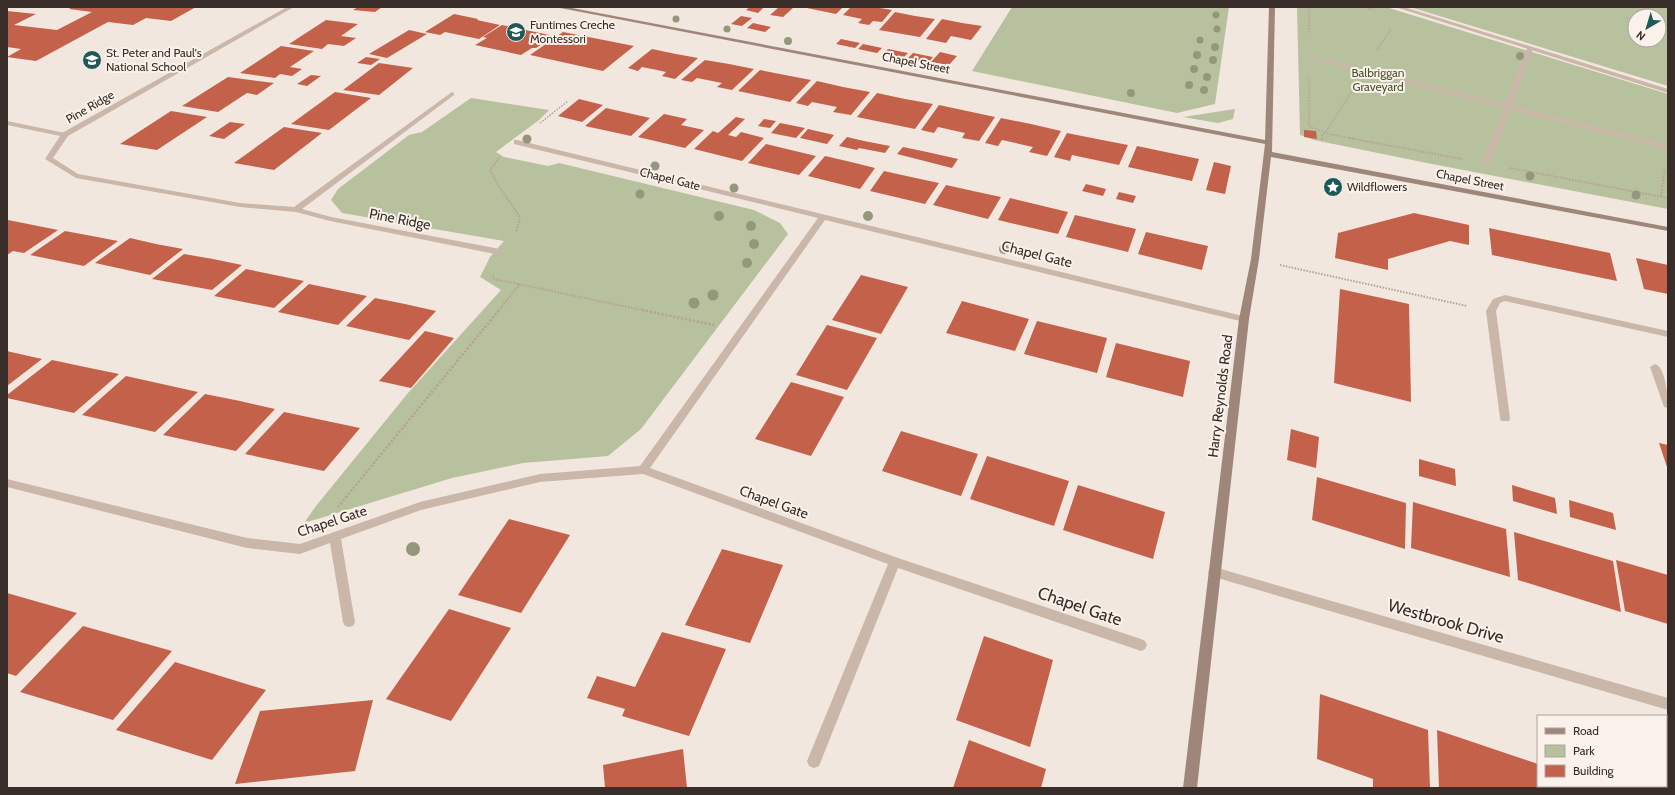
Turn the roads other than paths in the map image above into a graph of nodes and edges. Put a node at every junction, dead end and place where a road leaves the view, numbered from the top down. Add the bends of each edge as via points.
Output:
1 (290, 7) edge
2 (558, 7) edge
3 (1272, 7) edge
4 (1398, 7) edge
5 (1530, 49) junction
6 (1309, 57) road end
7 (1668, 91) edge
8 (452, 94) dead end
9 (1507, 106) junction
10 (7, 123) edge
11 (66, 135) junction
12 (517, 142) road end
13 (1269, 143) junction
14 (1668, 147) edge
15 (1268, 154) junction
16 (1486, 163) road end
17 (296, 210) junction
18 (823, 217) junction
19 (1668, 229) edge
20 (500, 252) road end
21 (1244, 319) junction
22 (1668, 334) edge
23 (1655, 367) dead end
24 (1668, 404) edge
25 (1504, 418) dead end
26 (643, 470) junction
27 (7, 483) edge
28 (335, 537) junction
29 (895, 562) junction
30 (1214, 572) junction
31 (349, 622) dead end
32 (1141, 645) dead end
33 (1668, 704) edge
34 (814, 761) dead end
35 (1190, 788) edge

1 - 11 street, Pine Ridge
2 - 13 main road, Chapel Street
3 - 13 main road, Harry Reynolds Road
4 - 5 street
5 - 7 street
5 - 9 street
6 - 9 street
8 - 17 street
9 - 14 street
9 - 16 street
10 - 11 street
11 - 17 street, Pine Ridge via 49,159 76,176 240,205
12 - 18 street, Chapel Gate
13 - 15 main road, Harry Reynolds Road
15 - 19 main road, Chapel Street
15 - 21 main road, Harry Reynolds Road via 1255,259
17 - 20 street, Pine Ridge
18 - 21 street, Chapel Gate
18 - 26 street
21 - 30 main road, Harry Reynolds Road
22 - 25 street via 1505,298 1496,301 1491,311
23 - 24 street
26 - 28 street, Chapel Gate via 540,478 420,506
26 - 29 street, Chapel Gate
27 - 28 street, Chapel Gate via 247,543 300,549
28 - 31 street
29 - 32 street, Chapel Gate
29 - 34 street
30 - 33 street, Westbrook Drive
30 - 35 main road, Harry Reynolds Road

